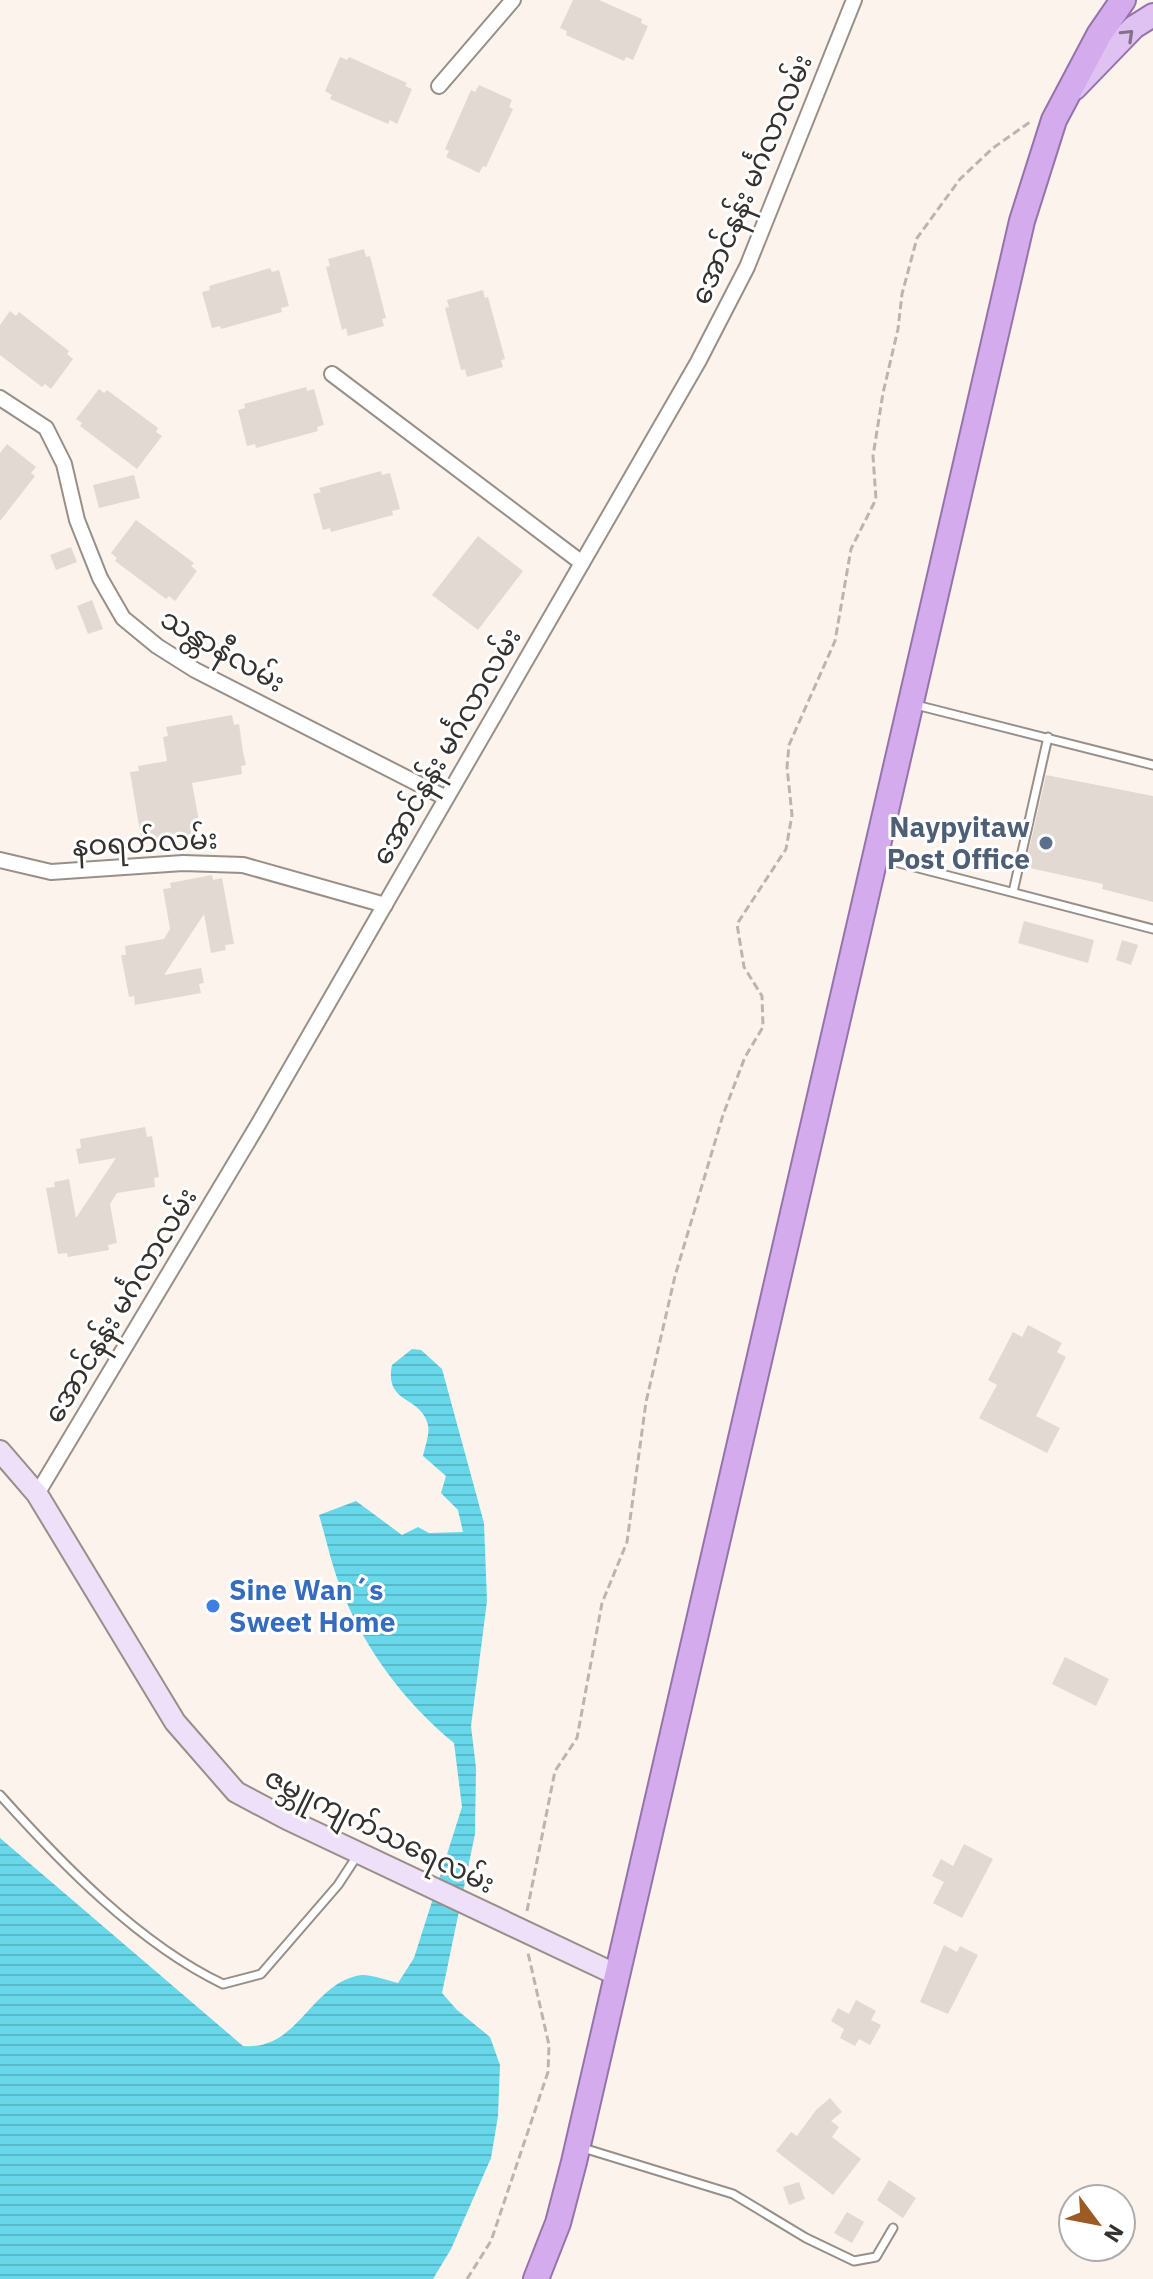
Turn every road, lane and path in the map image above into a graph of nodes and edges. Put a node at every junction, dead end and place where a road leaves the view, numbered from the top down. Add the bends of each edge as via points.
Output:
1 (513, 0) edge
2 (854, 0) edge
3 (1123, 0) edge
4 (1153, 15) edge
5 (439, 86) dead end
6 (1066, 97) junction
7 (332, 374) dead end
8 (0, 398) edge
9 (582, 563) junction
10 (910, 703) junction
11 (1048, 737) junction
12 (1153, 765) edge
13 (446, 798) junction
14 (875, 856) junction
15 (0, 860) edge
16 (1013, 892) junction
17 (385, 905) junction
18 (1153, 929) edge
19 (0, 1451) edge
20 (37, 1494) junction
21 (0, 1795) edge
22 (359, 1853) junction
23 (523, 1930) junction
24 (615, 1974) junction
25 (577, 2146) junction
26 (893, 2228) dead end
27 (467, 2279) edge
28 (536, 2279) edge

1 - 5 street
2 - 9 street, အောင်နန်း မင်္ဂလာလမ်း via 747,267
3 - 6 highway
6 -> 4 main road via 1134,27
6 - 10 highway via 1022,221
6 - 23 path via 993,148 960,179 917,238 873,456 876,499 851,549 835,641 789,745 792,815 786,849 737,924 744,967 762,996 763,1027 723,1115 675,1276 646,1402 627,1542 602,1603 577,1738 555,1771
7 - 9 street
8 - 13 street, သန္တာနီလမ်း via 46,428 64,464 77,520 100,578 123,618 195,670
9 - 13 street, အောင်နန်း မင်္ဂလာလမ်း
10 - 11 lane
10 - 14 highway
11 - 12 lane
11 - 16 lane
13 - 17 street, အောင်နန်း မင်္ဂလာလမ်း
14 - 16 lane
14 - 24 highway
15 - 17 street, နဝရတ်လမ်း via 51,872 183,863 243,865
16 - 18 lane
17 - 20 street, အောင်နန်း မင်္ဂလာလမ်း
19 - 20 main road, ဇမ္ဘူကျက်သရေလမ်း
20 - 22 main road, ဇမ္ဘူကျက်သရေလမ်း via 175,1722 236,1792
21 - 22 lane via 47,1847 139,1930 190,1968 223,1984 261,1974
22 - 23 main road, ဇမ္ဘူကျက်သရေလမ်း
23 - 24 main road, ဇမ္ဘူကျက်သရေလမ်း
23 - 27 path via 549,2045 548,2072 491,2241
24 - 25 highway
25 - 26 lane via 733,2194 854,2261 876,2257
25 - 28 highway via 558,2223

